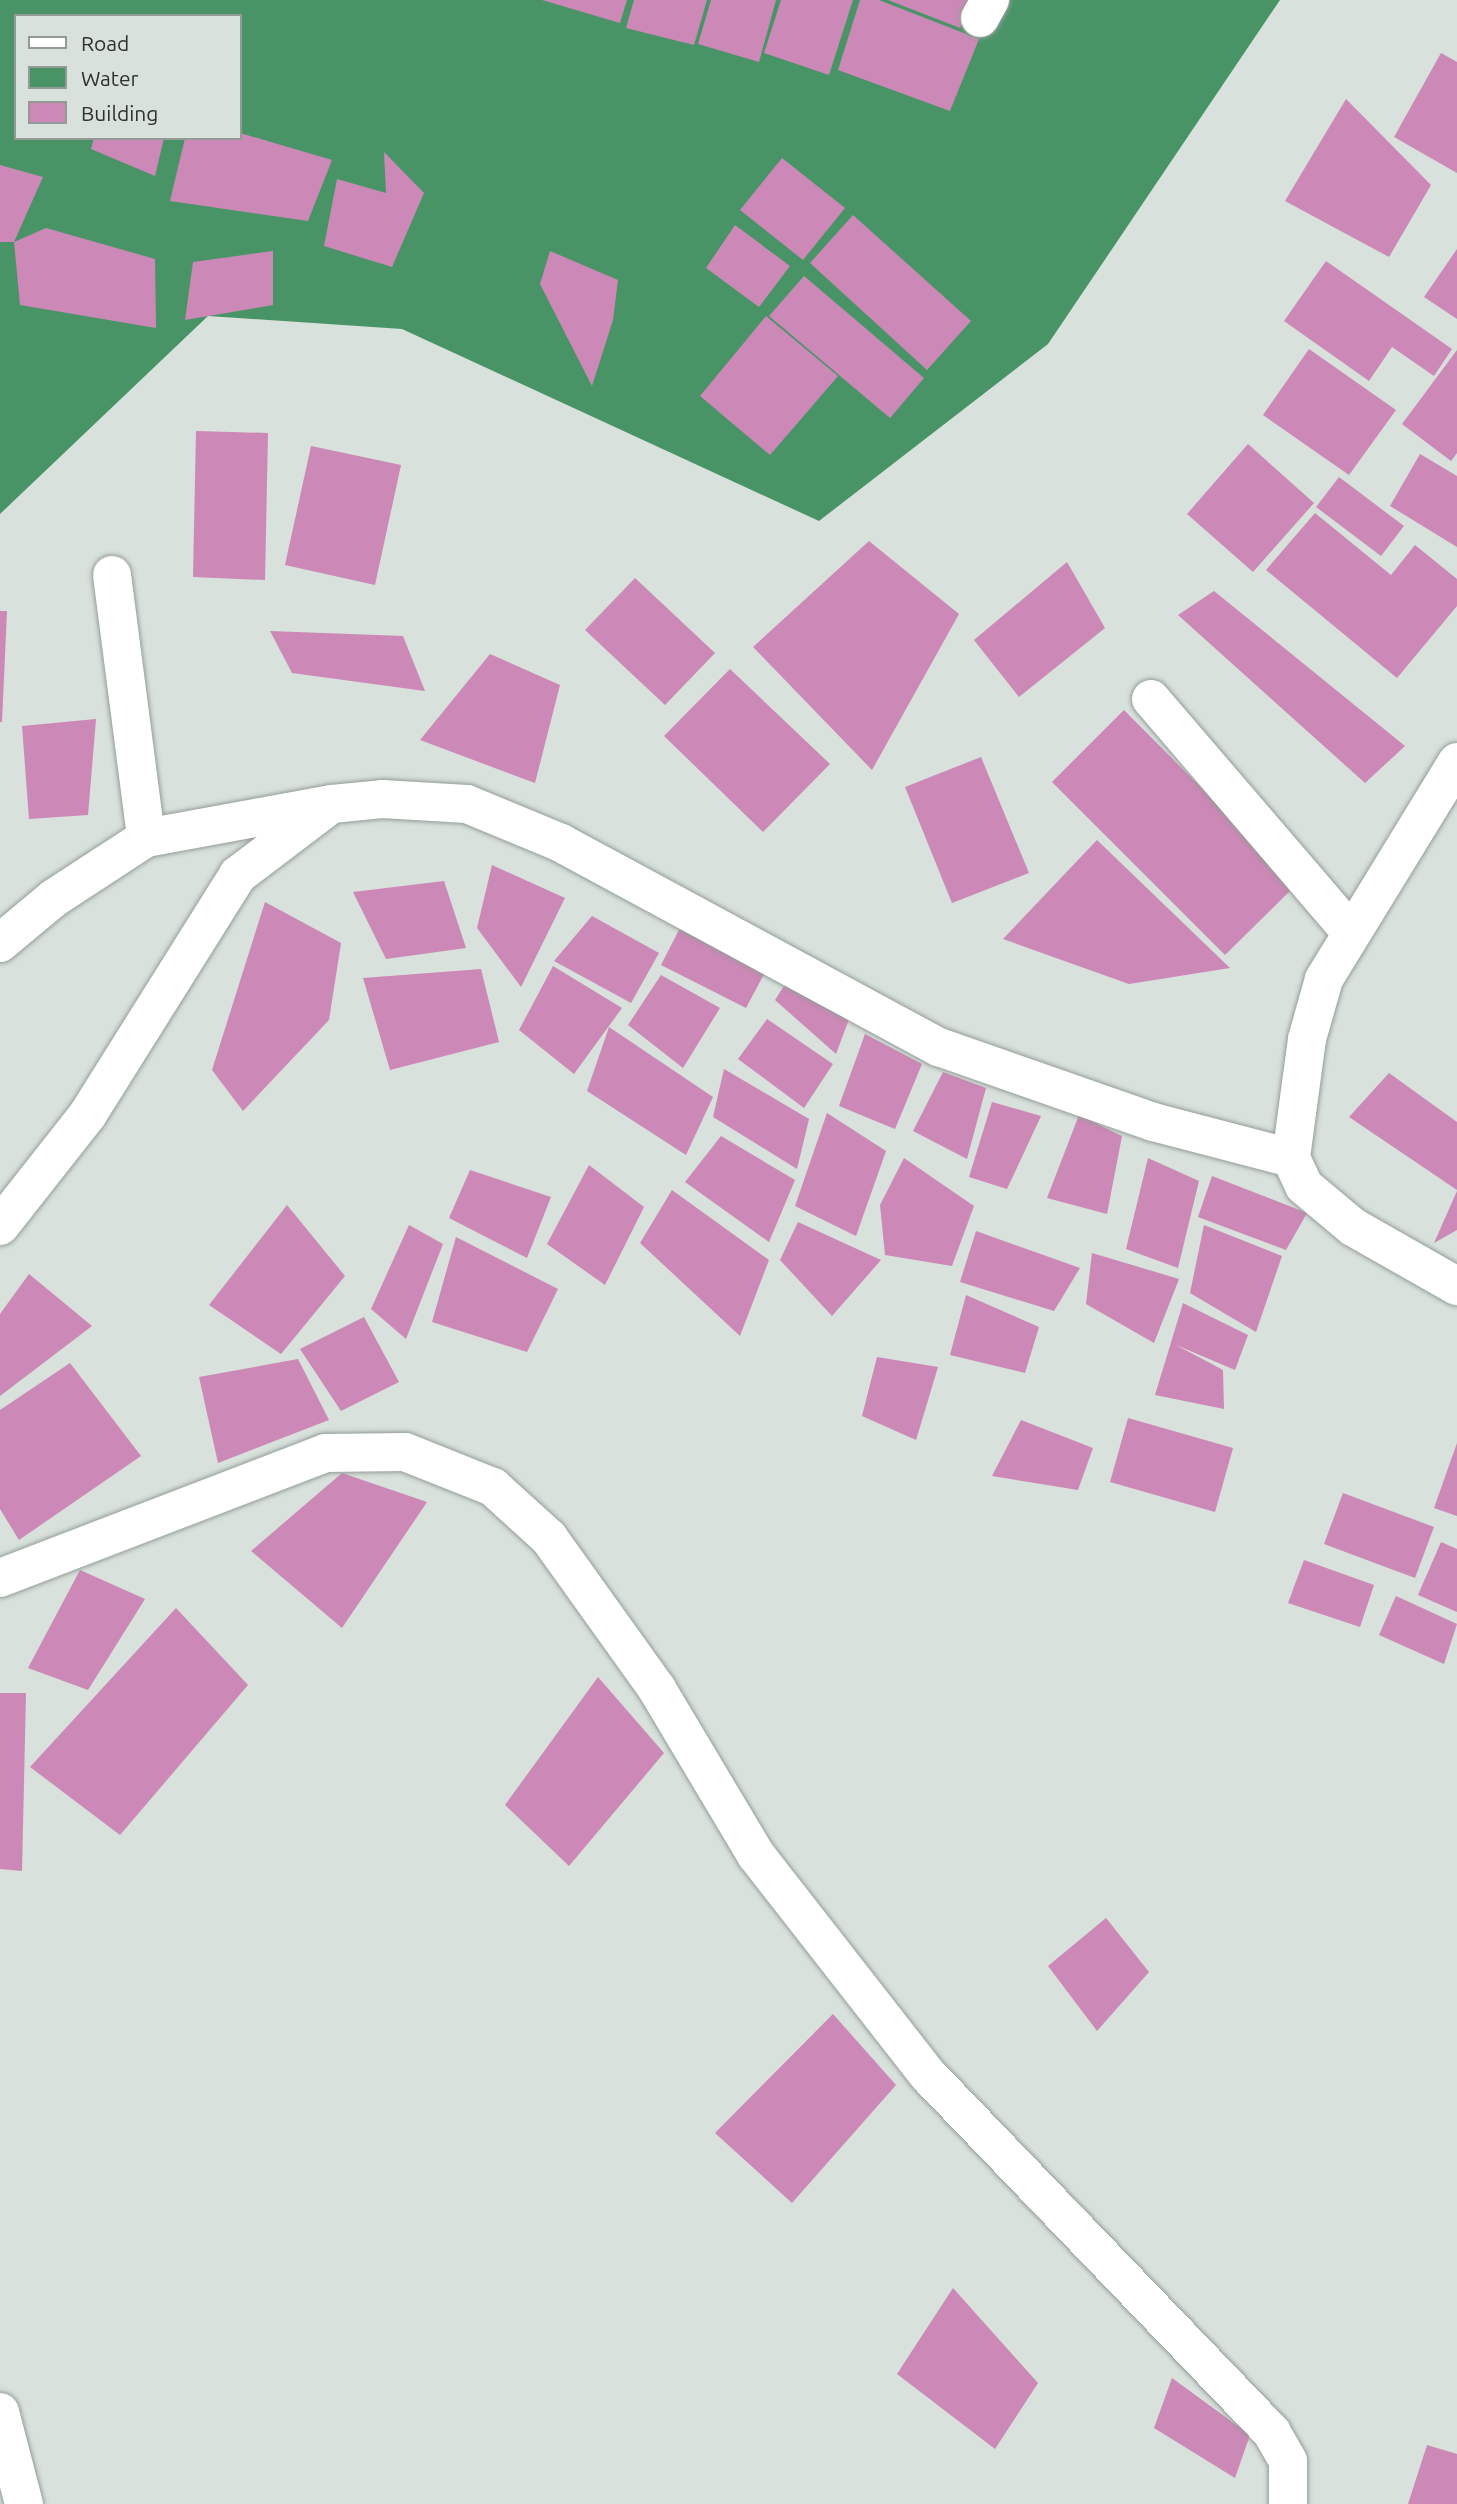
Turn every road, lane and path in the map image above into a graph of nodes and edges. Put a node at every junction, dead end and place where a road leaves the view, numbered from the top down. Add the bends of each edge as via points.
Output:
1 (112, 575) dead end
2 (1151, 699) dead end
3 (1457, 762) edge
4 (332, 804) junction
5 (146, 838) junction
6 (1351, 932) junction
7 (0, 943) edge
8 (1291, 1158) junction
9 (0, 1226) edge
10 (1457, 1286) edge
11 (0, 1578) edge
12 (0, 2412) edge
13 (24, 2504) edge
14 (1288, 2504) edge

1 - 5 street
2 - 6 street
3 - 6 street
4 - 5 street
4 - 8 street via 382,799 467,804 562,843 939,1047 1153,1122
4 - 9 street via 238,875 88,1114
5 - 7 street via 54,898
6 - 8 street via 1324,979 1307,1038
8 - 10 street via 1304,1186 1353,1227
11 - 14 street via 324,1453 405,1452 493,1487 549,1538 657,1689 756,1855 928,2075 1272,2432 1288,2461
12 - 13 street

